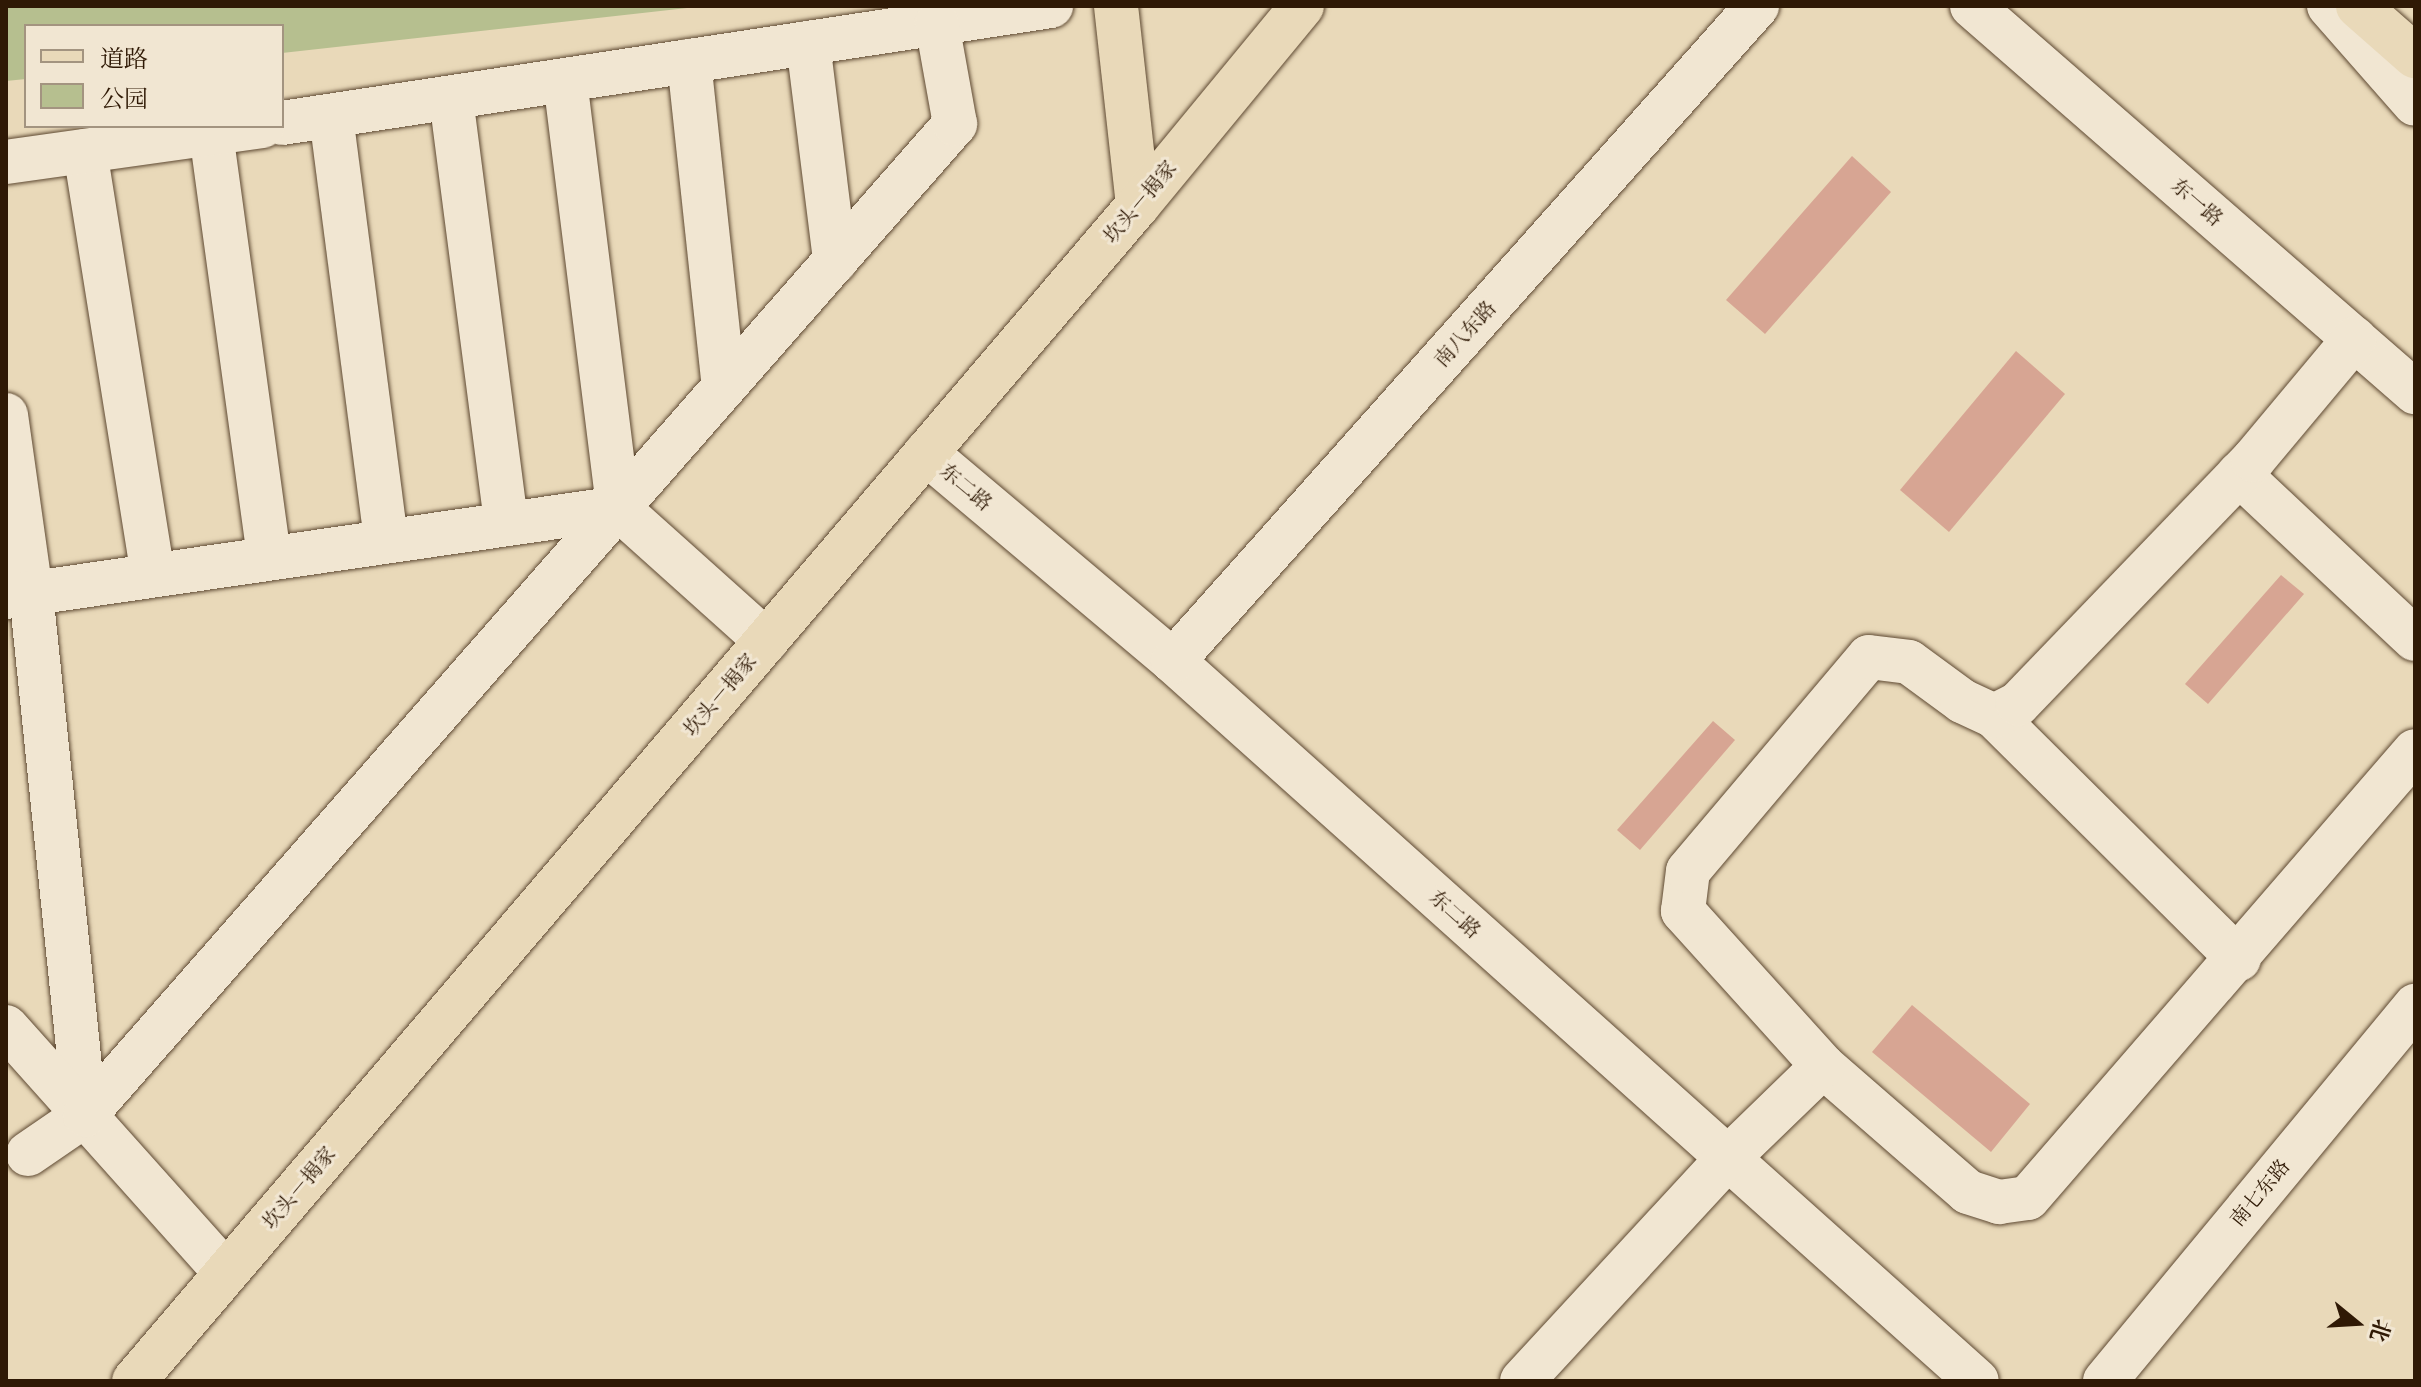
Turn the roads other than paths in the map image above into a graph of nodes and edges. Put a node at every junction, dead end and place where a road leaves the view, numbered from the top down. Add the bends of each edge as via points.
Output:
1 (1051, 6) edge
2 (1116, 6) edge
3 (1302, 6) edge
4 (1757, 6) edge
5 (2329, 6) edge
6 (2358, 6) edge
7 (1976, 9) edge
8 (937, 24) junction
9 (808, 43) junction
10 (2415, 56) edge
11 (689, 61) junction
12 (565, 80) junction
13 (451, 98) junction
14 (2415, 104) edge
15 (331, 116) junction
16 (284, 123) edge
17 (247, 128) edge
18 (211, 133) junction
19 (85, 151) junction
20 (6, 162) edge
21 (1138, 205) junction
22 (835, 261) junction
23 (2354, 339) junction
24 (724, 386) junction
25 (2415, 392) edge
26 (6, 415) edge
27 (926, 453) junction
28 (2239, 474) junction
29 (618, 508) junction
30 (506, 522) junction
31 (386, 540) junction
32 (269, 558) junction
33 (153, 575) junction
34 (18, 595) edge
35 (2415, 639) edge
36 (766, 641) junction
37 (1173, 661) junction
38 (1994, 716) junction
39 (2415, 751) edge
40 (2239, 959) junction
41 (2415, 1006) edge
42 (6, 1027) edge
43 (1823, 1066) junction
44 (85, 1115) junction
45 (28, 1154) dead end
46 (1728, 1158) junction
47 (226, 1273) junction
48 (134, 1381) edge
49 (1522, 1381) edge
50 (1977, 1381) edge
51 (2105, 1381) edge

1 - 8 lane
2 - 21 main road
3 - 21 main road, 坎头－揭家
4 - 37 lane, 南八东路
5 - 14 lane
6 - 10 main road
7 - 23 lane, 东一路
8 - 9 lane
8 - 22 lane via 955,124
9 - 11 lane
9 - 22 lane
11 - 12 lane
11 - 24 lane
12 - 13 lane
12 - 29 lane
13 - 15 lane
13 - 30 lane
15 - 16 lane
15 - 31 lane
17 - 18 lane
18 - 19 lane
18 - 32 lane
19 - 20 lane
19 - 33 lane
21 - 27 main road, 坎头－揭家
22 - 24 lane
23 - 25 lane, 东一路
23 - 28 lane
24 - 29 lane
26 - 34 lane
27 - 36 main road, 坎头－揭家
27 - 37 lane, 东二路
28 - 35 lane
28 - 38 lane via 2018,704
29 - 30 lane
29 - 36 lane
29 - 44 lane
30 - 31 lane
31 - 32 lane
32 - 33 lane
33 - 34 lane
34 - 44 lane
36 - 47 main road, 坎头－揭家
37 - 46 lane, 东二路
38 - 40 lane
38 - 43 lane via 1962,701 1909,662 1869,657 1688,871 1683,911
39 - 40 lane
40 - 43 lane via 2028,1198 1999,1202 1968,1192
41 - 51 lane, 南七东路
42 - 44 lane
43 - 46 lane
44 - 45 lane
44 - 47 lane
46 - 49 lane
46 - 50 lane, 东二路
47 - 48 main road, 坎头－揭家

